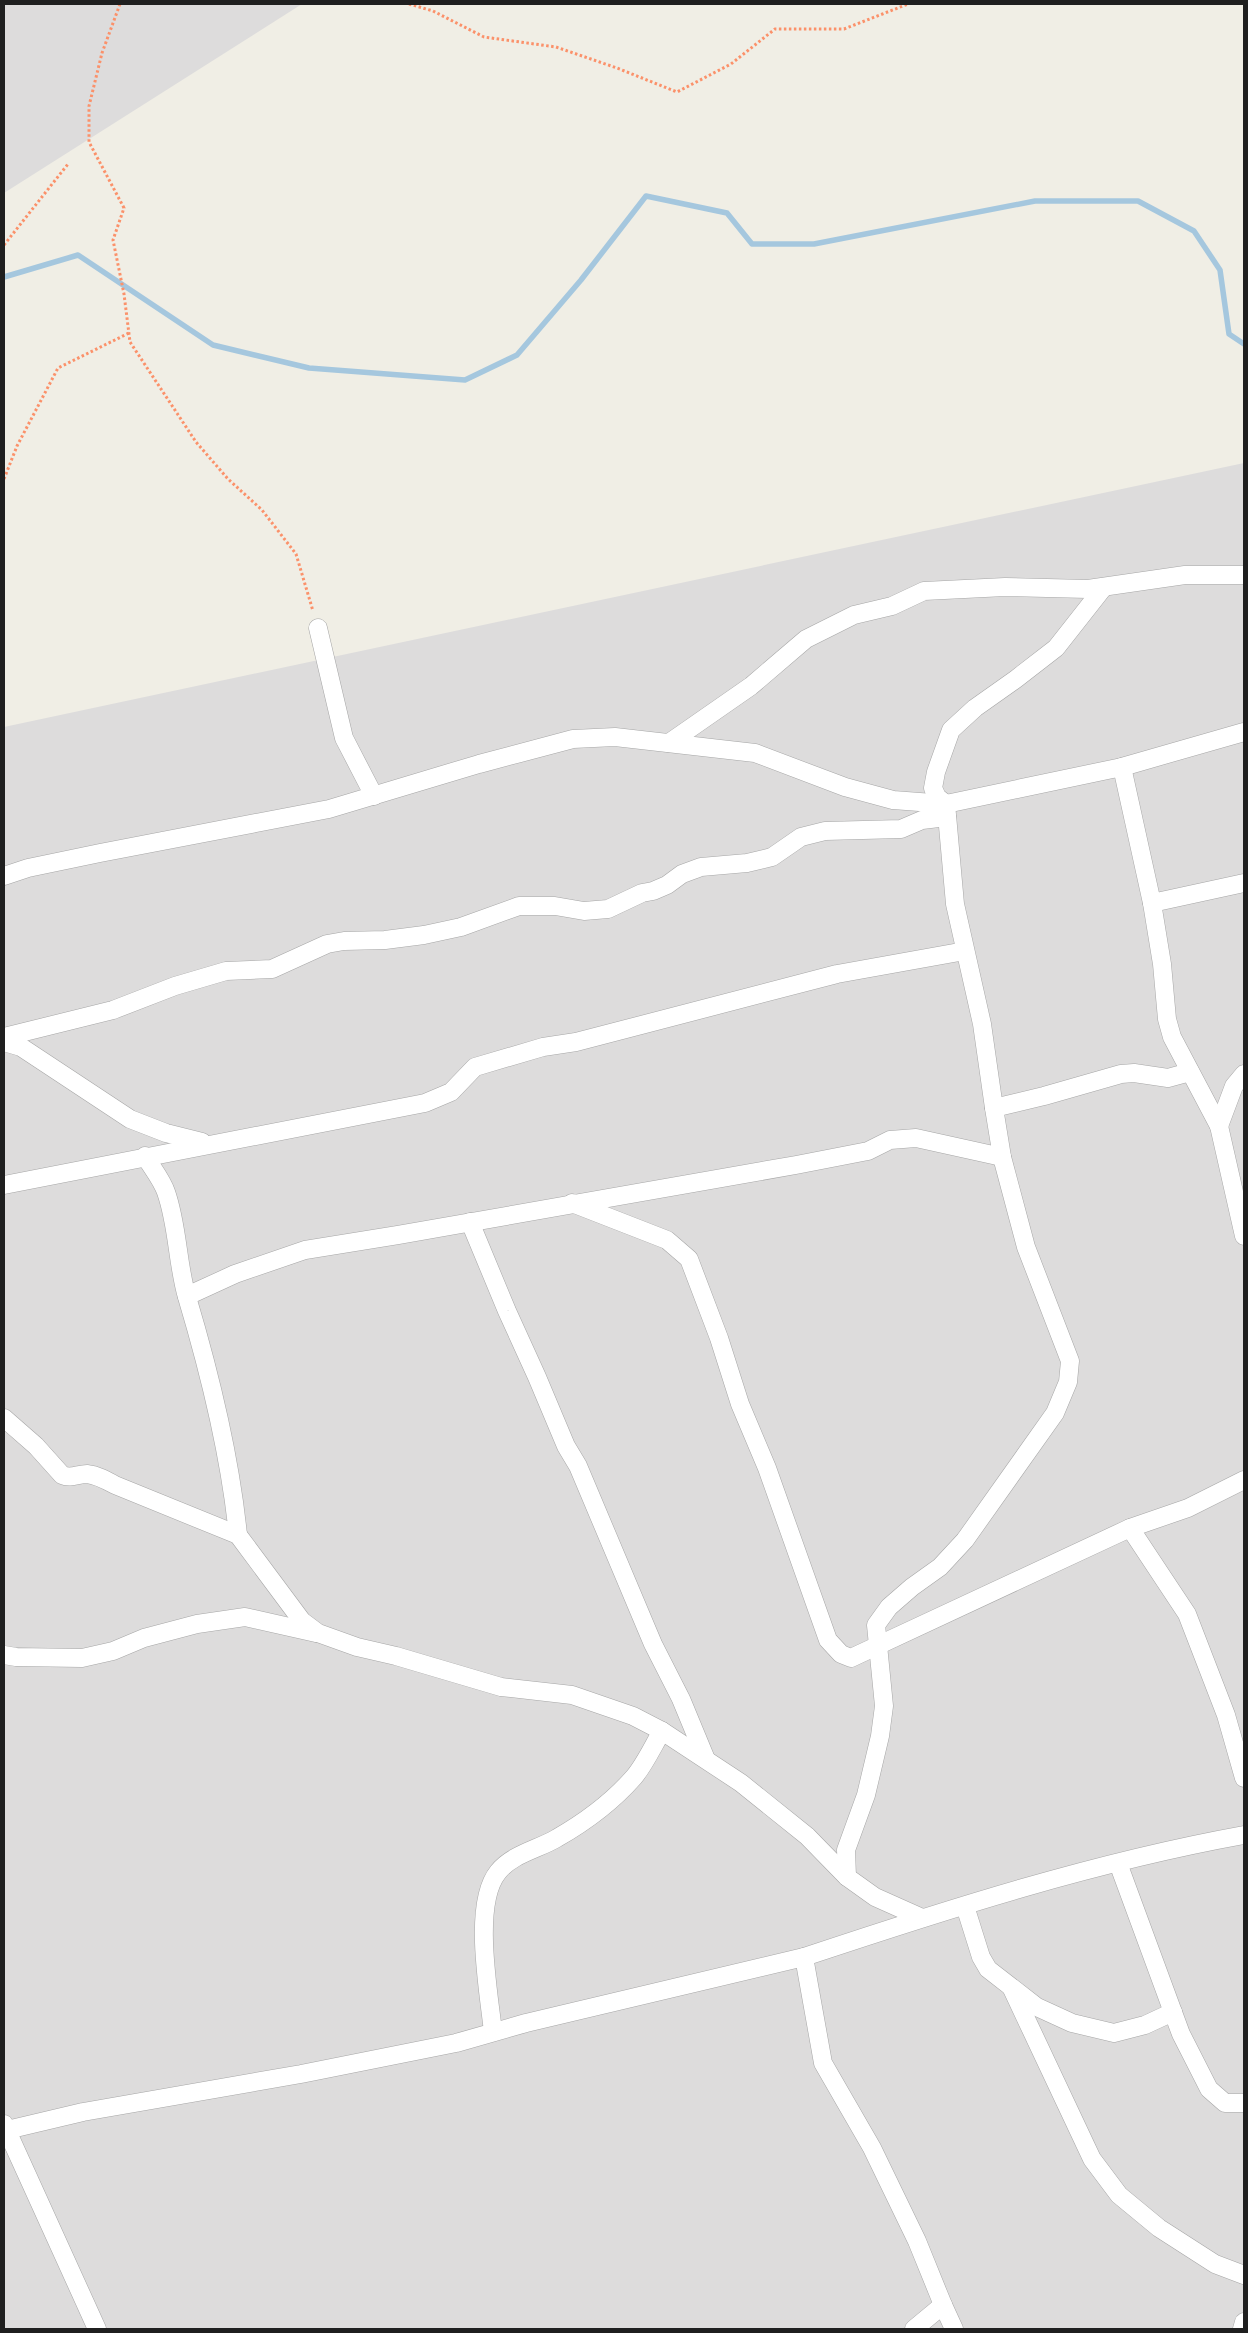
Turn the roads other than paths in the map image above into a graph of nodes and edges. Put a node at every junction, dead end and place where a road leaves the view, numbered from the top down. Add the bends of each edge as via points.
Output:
1 (1244, 575) edge
2 (1104, 587) junction
3 (318, 628) road end
4 (1244, 732) edge
5 (669, 743) junction
6 (1122, 767) junction
7 (374, 796) junction
8 (946, 811) junction
9 (4, 876) edge
10 (1244, 883) edge
11 (1152, 903) junction
12 (965, 951) junction
13 (4, 1036) edge
14 (4, 1042) edge
15 (1190, 1072) junction
16 (1244, 1074) edge
17 (994, 1108) junction
18 (1219, 1126) junction
19 (208, 1144) junction
20 (145, 1156) junction
21 (1002, 1157) junction
22 (4, 1185) edge
23 (572, 1203) junction
24 (470, 1222) junction
25 (1244, 1236) edge
26 (187, 1296) junction
27 (4, 1418) edge
28 (1244, 1480) edge
29 (1130, 1528) junction
30 (238, 1535) junction
31 (318, 1633) junction
32 (878, 1645) junction
33 (4, 1655) edge
34 (662, 1731) junction
35 (705, 1757) junction
36 (1244, 1778) edge
37 (1244, 1835) edge
38 (1118, 1864) junction
39 (847, 1877) junction
40 (965, 1906) junction
41 (922, 1918) junction
42 (804, 1957) junction
43 (1012, 1989) junction
44 (1173, 2012) junction
45 (493, 2032) junction
46 (1244, 2103) edge
47 (5, 2127) edge
48 (1244, 2275) edge
49 (943, 2305) junction
50 (1244, 2322) edge
51 (97, 2329) edge
52 (914, 2329) edge
53 (954, 2329) edge
54 (1242, 2329) edge

1 - 2 street via 1185,574
2 - 5 street via 924,591 892,606 854,615 806,639 751,686
2 - 8 street via 1056,648 975,708 951,730 932,788
3 - 7 street via 344,738
4 - 6 street
5 - 7 street via 615,737 573,738
5 - 8 street via 755,753 836,783
6 - 8 street
6 - 11 street
7 - 9 street via 330,809 100,853
8 - 12 street via 955,904
8 - 13 street via 901,829 825,831 801,837 772,857 702,867 608,909 584,911 555,906 519,906 461,927 424,935 335,942 272,970 226,970 114,1010
10 - 11 street
11 - 15 street via 1167,1018
12 - 17 street via 982,1024
12 - 19 street via 837,974 475,1066 451,1092 425,1103
14 - 19 street via 21,1047 130,1119
15 - 17 street via 1168,1078 1121,1074
15 - 18 street
16 - 18 street via 1234,1086
17 - 21 street
18 - 25 street
19 - 20 street
20 - 22 street
20 - 26 street via 166,1190
21 - 23 street via 916,1138 890,1140 868,1151
21 - 32 street via 1026,1247 1070,1361 1068,1382 1054,1413 965,1540 940,1567 889,1607 876,1625
23 - 24 street
23 - 32 street via 666,1240 689,1259 828,1640 841,1654 851,1658
24 - 26 street via 305,1250 236,1274
24 - 35 street
26 - 30 street via 205,1357 225,1450
27 - 30 street via 67,1477 99,1476
28 - 29 street via 1188,1508
29 - 32 street
29 - 36 street via 1187,1614 1226,1715
30 - 31 street via 302,1622
31 - 33 street via 245,1617 197,1624 82,1658
31 - 34 street via 356,1647 501,1687 572,1695 633,1716
32 - 39 street via 884,1706 880,1736 866,1795 846,1850
34 - 35 street
34 - 45 street via 635,1776 596,1813 556,1839 525,1852 498,1872 490,1890 483,1925
35 - 39 street via 807,1836
37 - 38 street
38 - 40 street
38 - 44 street
39 - 41 street via 875,1897
40 - 41 street
40 - 43 street via 981,1957 988,1969
41 - 42 street
42 - 45 street
42 - 49 street via 823,2063 872,2148 917,2241
43 - 44 street via 1037,2007 1072,2023 1114,2033 1145,2025
43 - 48 street via 1092,2159 1119,2196 1215,2264
44 - 46 street via 1209,2089 1225,2103
45 - 47 street via 456,2043 301,2074
47 - 51 street
49 - 52 street
49 - 53 street
50 - 54 street

